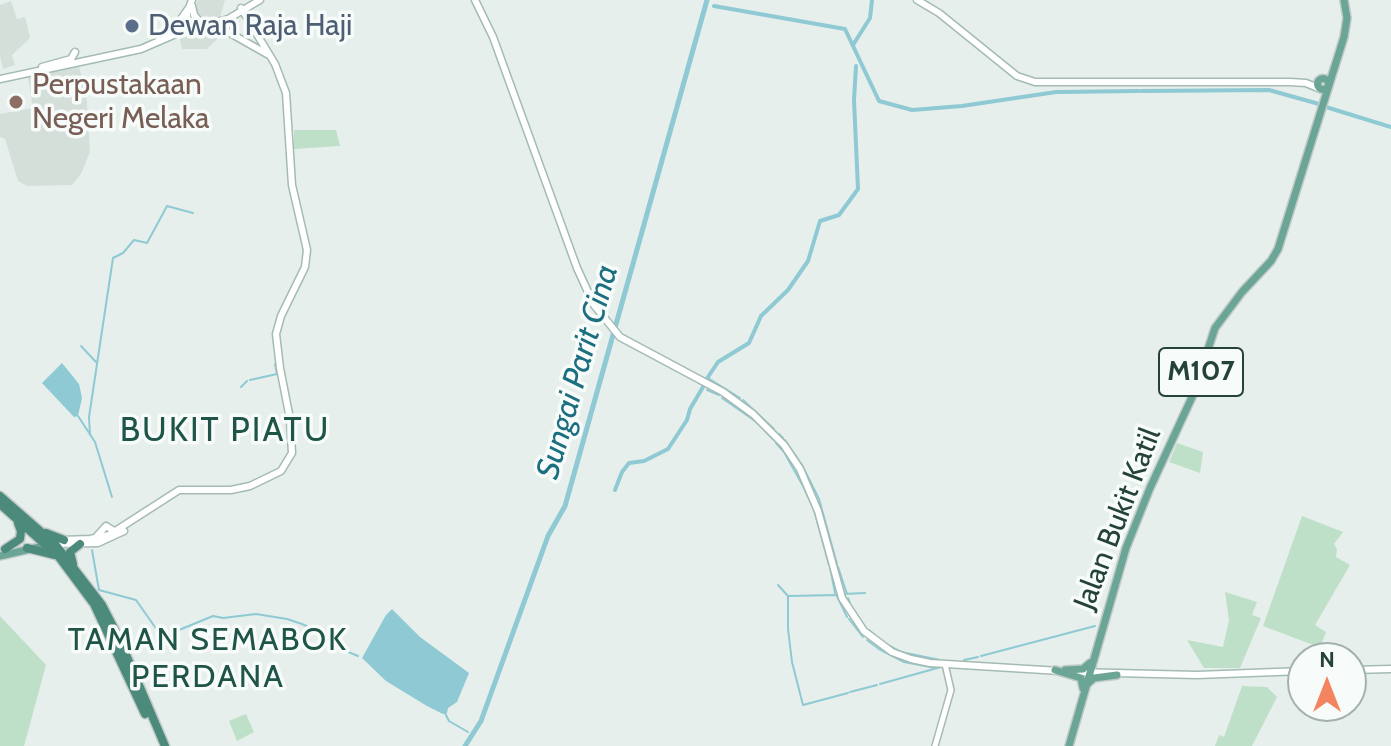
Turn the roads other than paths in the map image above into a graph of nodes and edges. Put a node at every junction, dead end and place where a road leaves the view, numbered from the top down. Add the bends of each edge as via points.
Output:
1 (257, 0) edge
2 (475, 0) edge
3 (917, 0) edge
4 (1344, 0) edge
5 (191, 4) edge
6 (242, 9) junction
7 (201, 23) junction
8 (211, 23) junction
9 (187, 28) junction
10 (159, 37) junction
11 (75, 52) dead end
12 (126, 53) junction
13 (270, 56) junction
14 (46, 68) junction
15 (1332, 71) junction
16 (0, 78) edge
17 (1319, 84) junction
18 (1328, 85) junction
19 (1324, 100) junction
20 (0, 496) edge
21 (0, 504) edge
22 (12, 515) junction
23 (118, 533) junction
24 (109, 535) junction
25 (90, 539) junction
26 (52, 542) junction
27 (98, 543) junction
28 (80, 544) junction
29 (27, 548) junction
30 (2, 552) edge
31 (59, 557) junction
32 (73, 565) junction
33 (1094, 656) junction
34 (945, 664) junction
35 (1391, 669) edge
36 (1055, 670) junction
37 (1367, 670) edge
38 (1287, 671) edge
39 (1259, 672) junction
40 (1089, 673) junction
41 (1113, 674) junction
42 (1234, 674) junction
43 (1086, 685) junction
44 (1082, 698) junction
45 (162, 746) edge
46 (935, 746) edge
47 (1069, 746) edge

1 - 6 main road
2 - 34 main road via 584,285 610,328 723,392 774,434 810,489 842,598 855,619 892,652
3 - 17 main road via 1029,81
4 - 15 main road, M107 via 1344,37
5 - 7 main road
5 - 9 main road
5 - 10 main road via 177,25
6 - 7 main road
6 - 8 main road
6 - 13 main road
7 - 9 main road
8 - 9 main road
8 - 13 main road
9 - 10 main road
9 - 12 main road
10 - 14 main road
11 - 14 main road via 71,59
12 - 14 main road
12 - 14 main road via 95,61 90,71 82,63
13 - 23 main road via 287,96 293,190 307,250 305,267 276,334 292,453 281,471 258,482 231,490 179,490
14 - 16 main road
15 - 17 main road
15 - 18 main road, M107
17 - 18 main road
17 - 19 main road
18 - 19 main road, M107
19 - 33 main road, Jalan Bukit Katil / M107 via 1278,249 1215,328 1193,395 1139,513
20 - 26 highway
21 - 22 highway
22 - 26 highway
22 - 30 highway via 21,536
23 - 24 main road
23 - 25 main road via 106,526
23 - 27 main road
24 - 25 main road
24 - 27 main road
25 - 26 main road
26 - 28 main road
26 - 29 main road
26 - 30 main road
26 - 31 highway
26 - 32 highway
27 - 28 main road
28 - 32 highway via 70,552
29 - 30 main road
29 - 31 highway
31 - 45 highway via 105,624
32 - 45 highway via 109,618
33 - 36 main road via 1083,669
33 - 40 main road, Jalan Bukit Katil / M107
33 - 41 main road via 1097,668
34 - 36 main road
34 - 46 street via 951,690
35 - 37 main road
36 - 40 main road
36 - 44 main road via 1081,678
38 - 39 main road
39 - 42 main road
39 - 42 main road via 1246,664
40 - 41 main road
40 - 43 main road, Jalan Bukit Katil / M107
41 - 42 main road
41 - 43 main road
43 - 44 main road, Jalan Bukit Katil / M107
44 - 47 main road, Jalan Bukit Katil / M107

